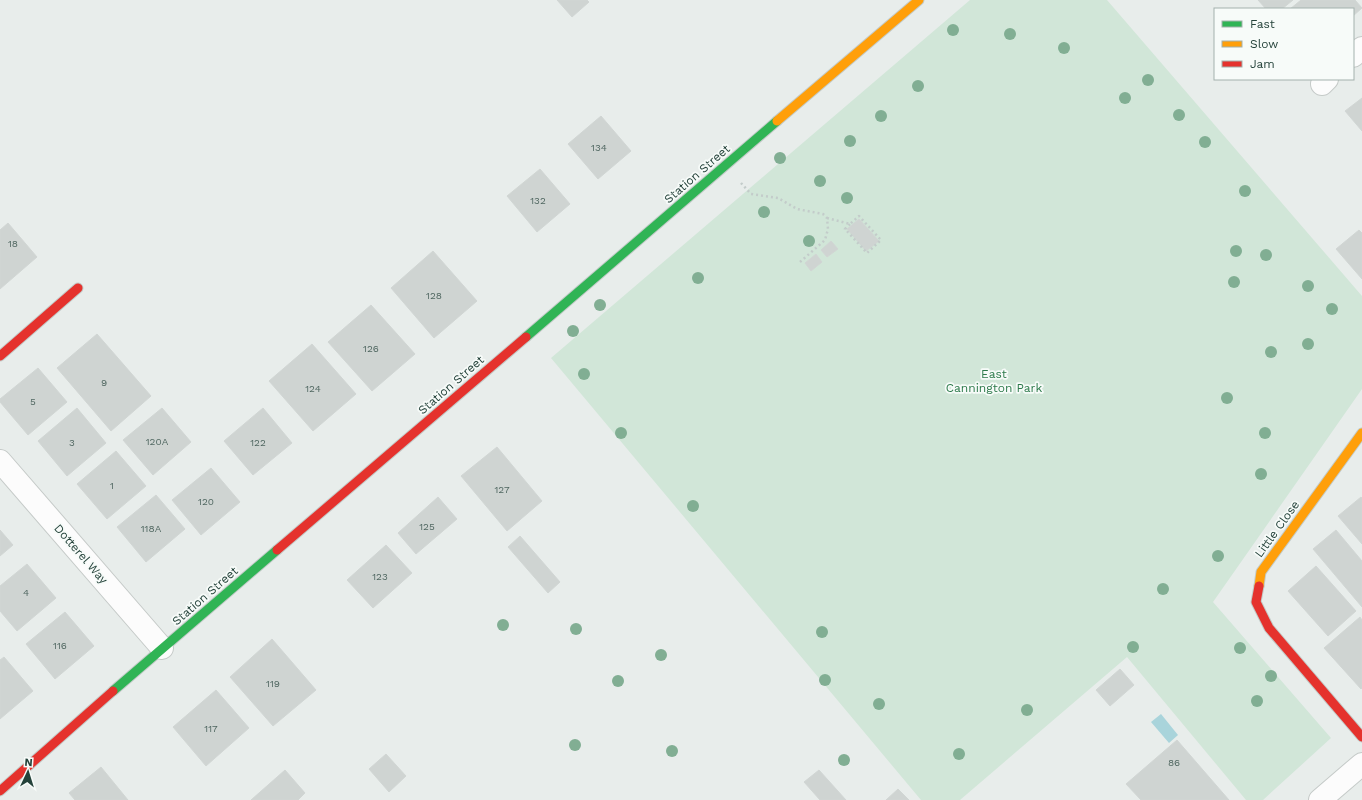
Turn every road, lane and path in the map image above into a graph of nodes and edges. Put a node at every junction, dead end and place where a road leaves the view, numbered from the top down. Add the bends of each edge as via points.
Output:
1 (919, 0) edge
2 (1362, 48) edge
3 (1354, 55) edge
4 (741, 182) dead end
5 (827, 218) junction
6 (850, 224) junction
7 (800, 262) dead end
8 (78, 288) dead end
9 (0, 356) edge
10 (1362, 433) edge
11 (0, 461) edge
12 (162, 648) junction
13 (1362, 737) edge
14 (1362, 764) edge
15 (0, 791) edge
16 (1320, 800) edge

1 - 12 street, Station Street
2 - 3 street
4 - 5 path via 751,194 778,198 797,210 823,214
5 - 6 path
5 - 7 path via 825,240
6 - 6 path via 859,216 881,240 867,253 845,229
8 - 9 street
10 - 13 street, Little Close via 1261,572 1256,602 1269,628
11 - 12 street, Dotterel Way
12 - 15 street, Station Street
14 - 16 street

